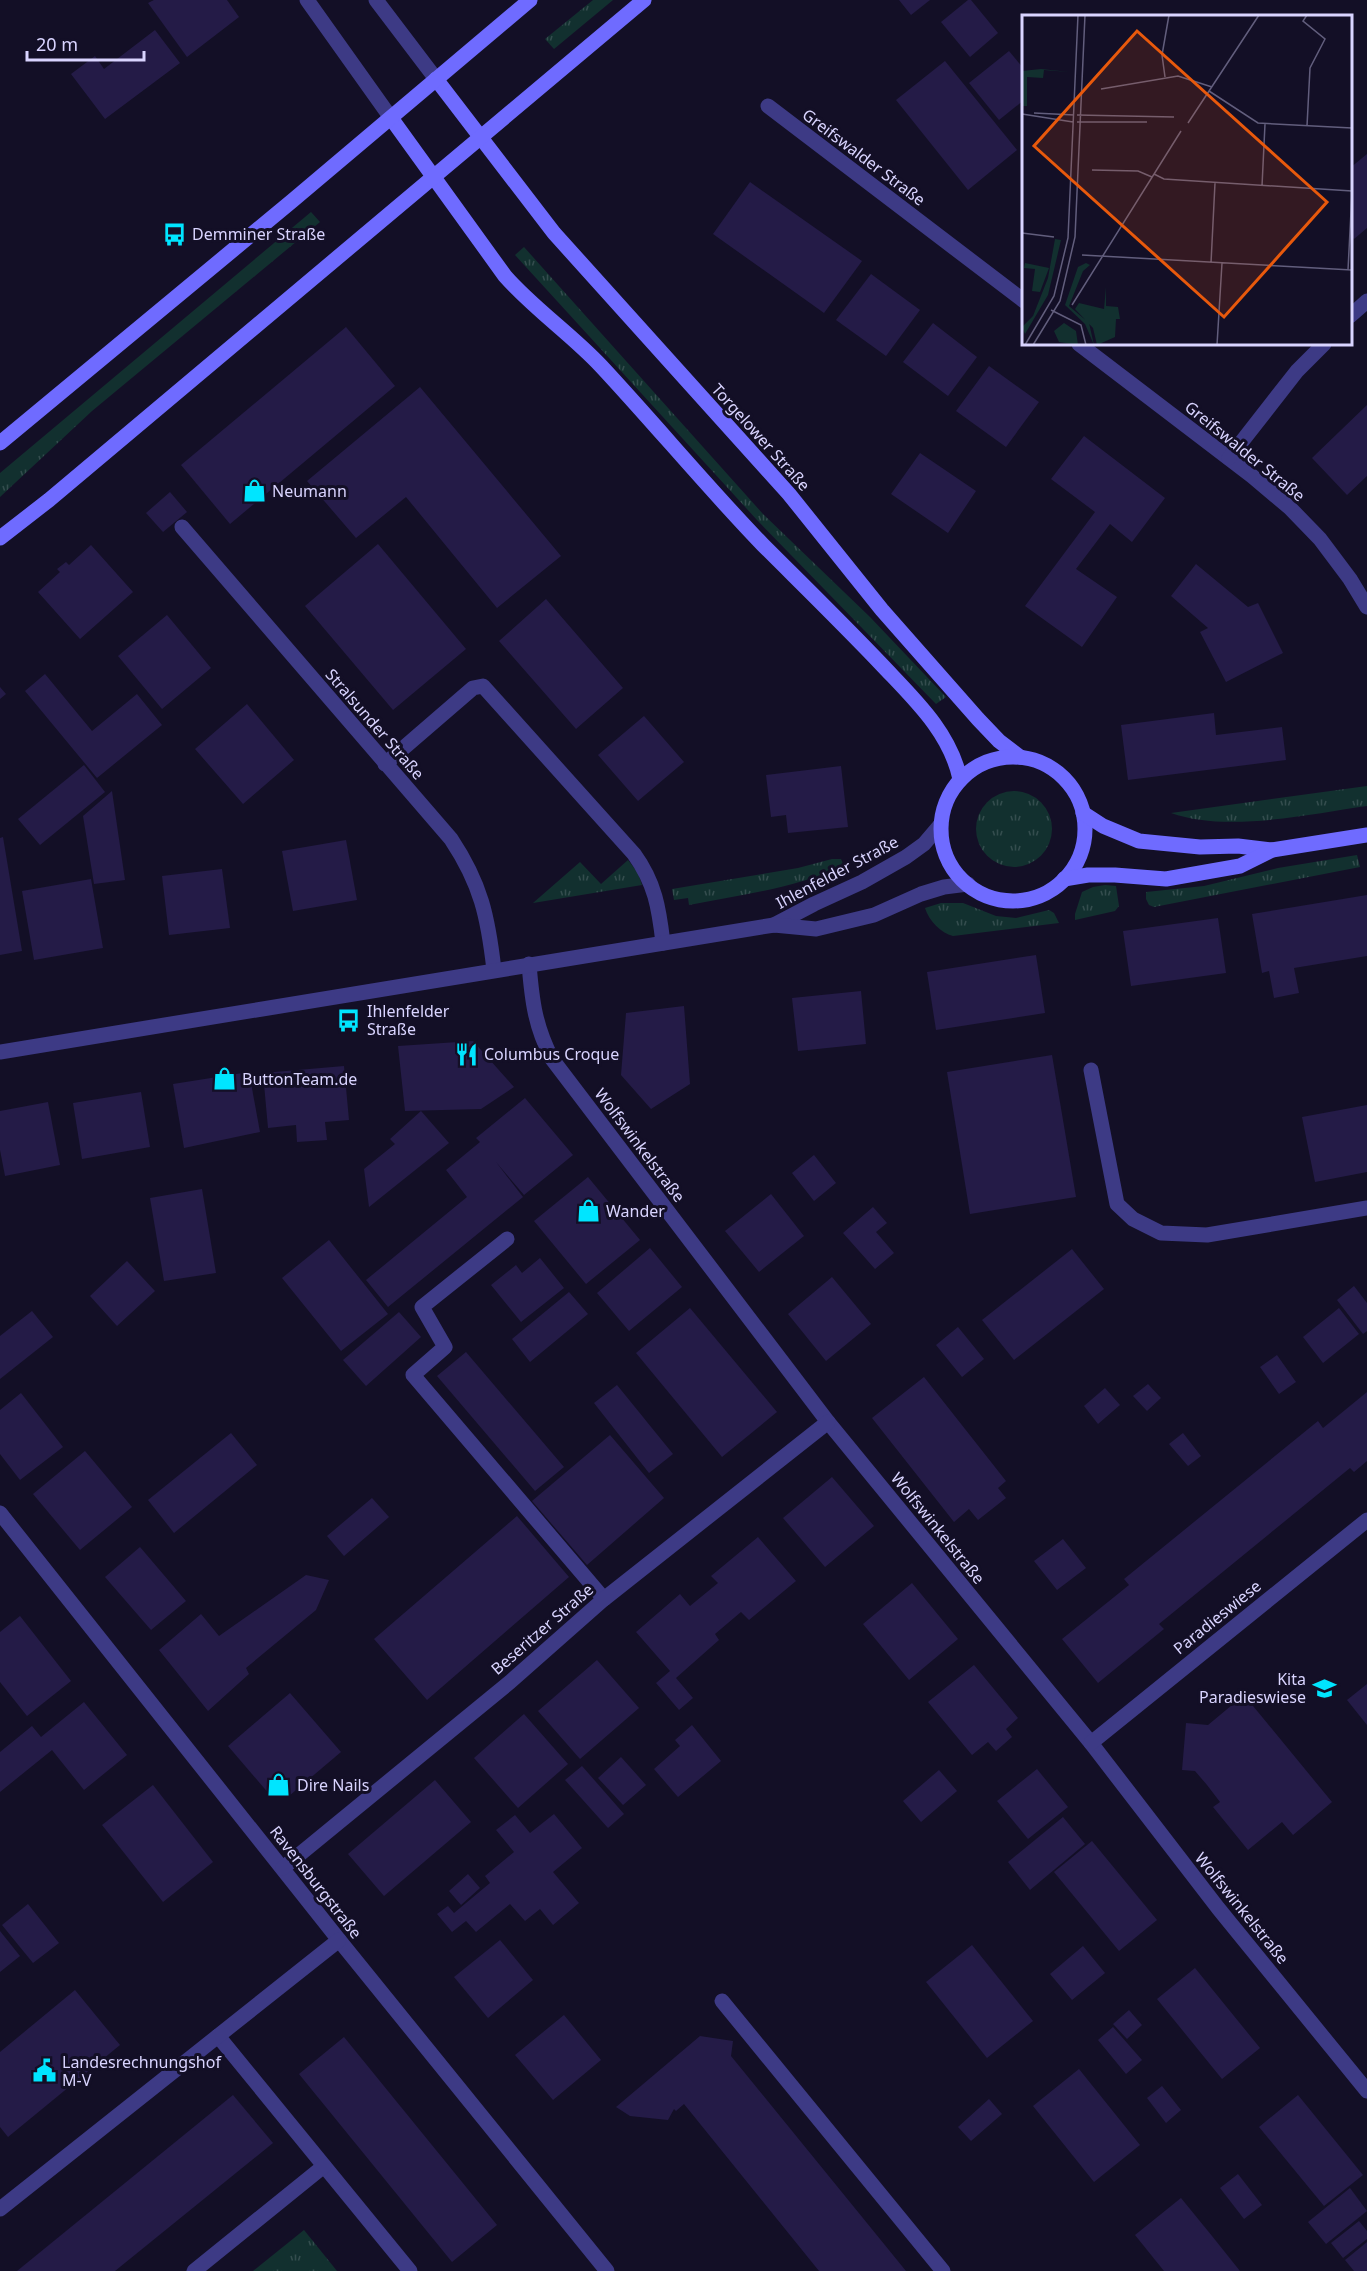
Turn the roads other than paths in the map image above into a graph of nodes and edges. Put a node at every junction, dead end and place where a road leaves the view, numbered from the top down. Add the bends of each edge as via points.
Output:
1 (307, 0) edge
2 (376, 0) edge
3 (530, 0) edge
4 (644, 0) edge
5 (436, 80) junction
6 (768, 106) dead end
7 (391, 118) junction
8 (480, 137) junction
9 (433, 176) junction
10 (1022, 300) edge
11 (1367, 301) edge
12 (1352, 314) edge
13 (1080, 345) edge
14 (1323, 345) edge
15 (0, 443) edge
16 (1229, 458) junction
17 (182, 527) dead end
18 (0, 538) edge
19 (1367, 607) edge
20 (1020, 757) junction
21 (386, 764) junction
22 (960, 779) junction
23 (1083, 813) junction
24 (941, 824) junction
25 (1367, 835) edge
26 (1272, 850) junction
27 (1064, 879) junction
28 (968, 885) junction
29 (774, 925) junction
30 (663, 943) junction
31 (529, 964) junction
32 (494, 970) junction
33 (0, 1052) edge
34 (1091, 1070) dead end
35 (1367, 1208) edge
36 (507, 1239) dead end
37 (828, 1422) junction
38 (0, 1513) edge
39 (1367, 1520) edge
40 (604, 1599) junction
41 (1091, 1743) junction
42 (283, 1868) junction
43 (339, 1940) junction
44 (722, 2001) dead end
45 (218, 2036) junction
46 (1367, 2091) edge
47 (324, 2166) junction
48 (0, 2209) edge
49 (194, 2271) edge
50 (410, 2271) edge
51 (606, 2271) edge
52 (943, 2271) edge

1 - 7 street
2 - 5 street
3 - 5 main road
4 - 8 main road
5 - 7 main road
5 - 8 main road, Torgelower Straße
6 - 10 street, Greifswalder Straße
7 - 9 main road
7 - 15 main road
8 - 9 main road
8 - 20 main road, Torgelower Straße via 555,235 789,494 882,610 978,719
9 - 18 main road
9 - 22 main road via 525,299 599,364 762,543 926,712 952,751
11 - 12 street
13 - 16 street, Greifswalder Straße
14 - 16 street via 1297,371
16 - 19 street, Greifswalder Straße via 1290,508 1320,539
17 - 21 street, Stralsunder Straße
20 - 22 main road, Ihlenfelder Straße via 987,761
20 - 23 main road, Ihlenfelder Straße via 1048,766 1061,775 1079,798
21 - 30 street via 473,688 483,686 647,872 654,888
21 - 32 street, Stralsunder Straße via 451,839 465,861 486,914
22 - 24 main road, Ihlenfelder Straße via 944,808
23 - 26 main road, Ihlenfelder Straße via 1139,841
23 - 27 main road, Ihlenfelder Straße via 1082,849
24 - 28 main road, Ihlenfelder Straße via 947,858
24 - 29 street, Ihlenfelder Straße via 906,857
25 - 26 main road, Ihlenfelder Straße
26 - 27 main road, Ihlenfelder Straße via 1240,866 1167,879 1088,875
27 - 28 main road, Ihlenfelder Straße via 1034,898 1017,900 982,894
28 - 29 street, Ihlenfelder Straße via 944,887 874,915 816,929
29 - 30 street, Ihlenfelder Straße
30 - 31 street, Ihlenfelder Straße
31 - 32 street, Ihlenfelder Straße
31 - 37 street, Wolfswinkelstraße via 535,1018 552,1059
32 - 33 street, Ihlenfelder Straße
34 - 35 street via 1117,1204 1133,1219 1161,1233 1206,1235
36 - 40 street via 422,1307 445,1347 413,1375
37 - 40 street, Beseritzer Straße
37 - 41 street, Wolfswinkelstraße
38 - 42 street, Ravensburgstraße
39 - 41 street, Paradieswiese
40 - 42 street, Beseritzer Straße via 510,1682
41 - 46 street, Wolfswinkelstraße via 1218,1908
42 - 43 street, Ravensburgstraße
43 - 45 street
43 - 51 street, Ravensburgstraße
44 - 52 street
45 - 47 street
45 - 48 street
47 - 49 street
47 - 50 street

